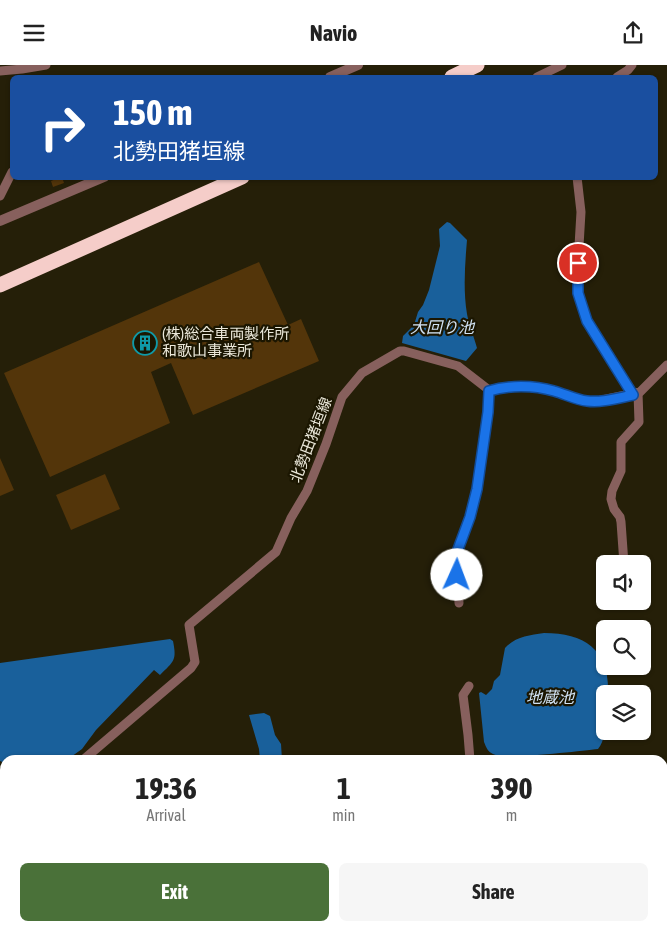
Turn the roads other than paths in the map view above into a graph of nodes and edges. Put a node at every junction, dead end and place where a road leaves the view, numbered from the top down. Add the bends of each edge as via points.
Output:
1 (46, 65) edge
2 (358, 65) edge
3 (477, 65) edge
4 (562, 65) edge
5 (632, 65) edge
6 (0, 71) edge
7 (346, 74) edge
8 (456, 75) edge
9 (541, 75) edge
10 (620, 75) edge
11 (10, 175) edge
12 (97, 180) edge
13 (235, 180) edge
14 (578, 180) edge
15 (0, 196) edge
16 (0, 221) edge
17 (0, 285) edge
18 (667, 365) edge
19 (489, 391) junction
20 (636, 394) junction
21 (623, 555) edge
22 (459, 603) dead end
23 (469, 686) dead end
24 (89, 755) edge
25 (470, 755) edge

1 - 6 street
2 - 7 street
3 - 8 highway
4 - 9 street
5 - 10 street
11 - 15 street
12 - 16 street
13 - 17 highway
14 - 20 street via 581,212 578,293 587,321
18 - 20 street
19 - 20 street via 526,387 552,390 586,401
19 - 22 street via 477,489 457,552
19 - 24 street, 北勢田猪垣線 via 458,366 404,351 362,373 342,397 307,491 276,552 189,625 196,662 191,668
20 - 21 street via 639,422 621,442 621,471 611,495 621,522
23 - 25 street via 462,695

